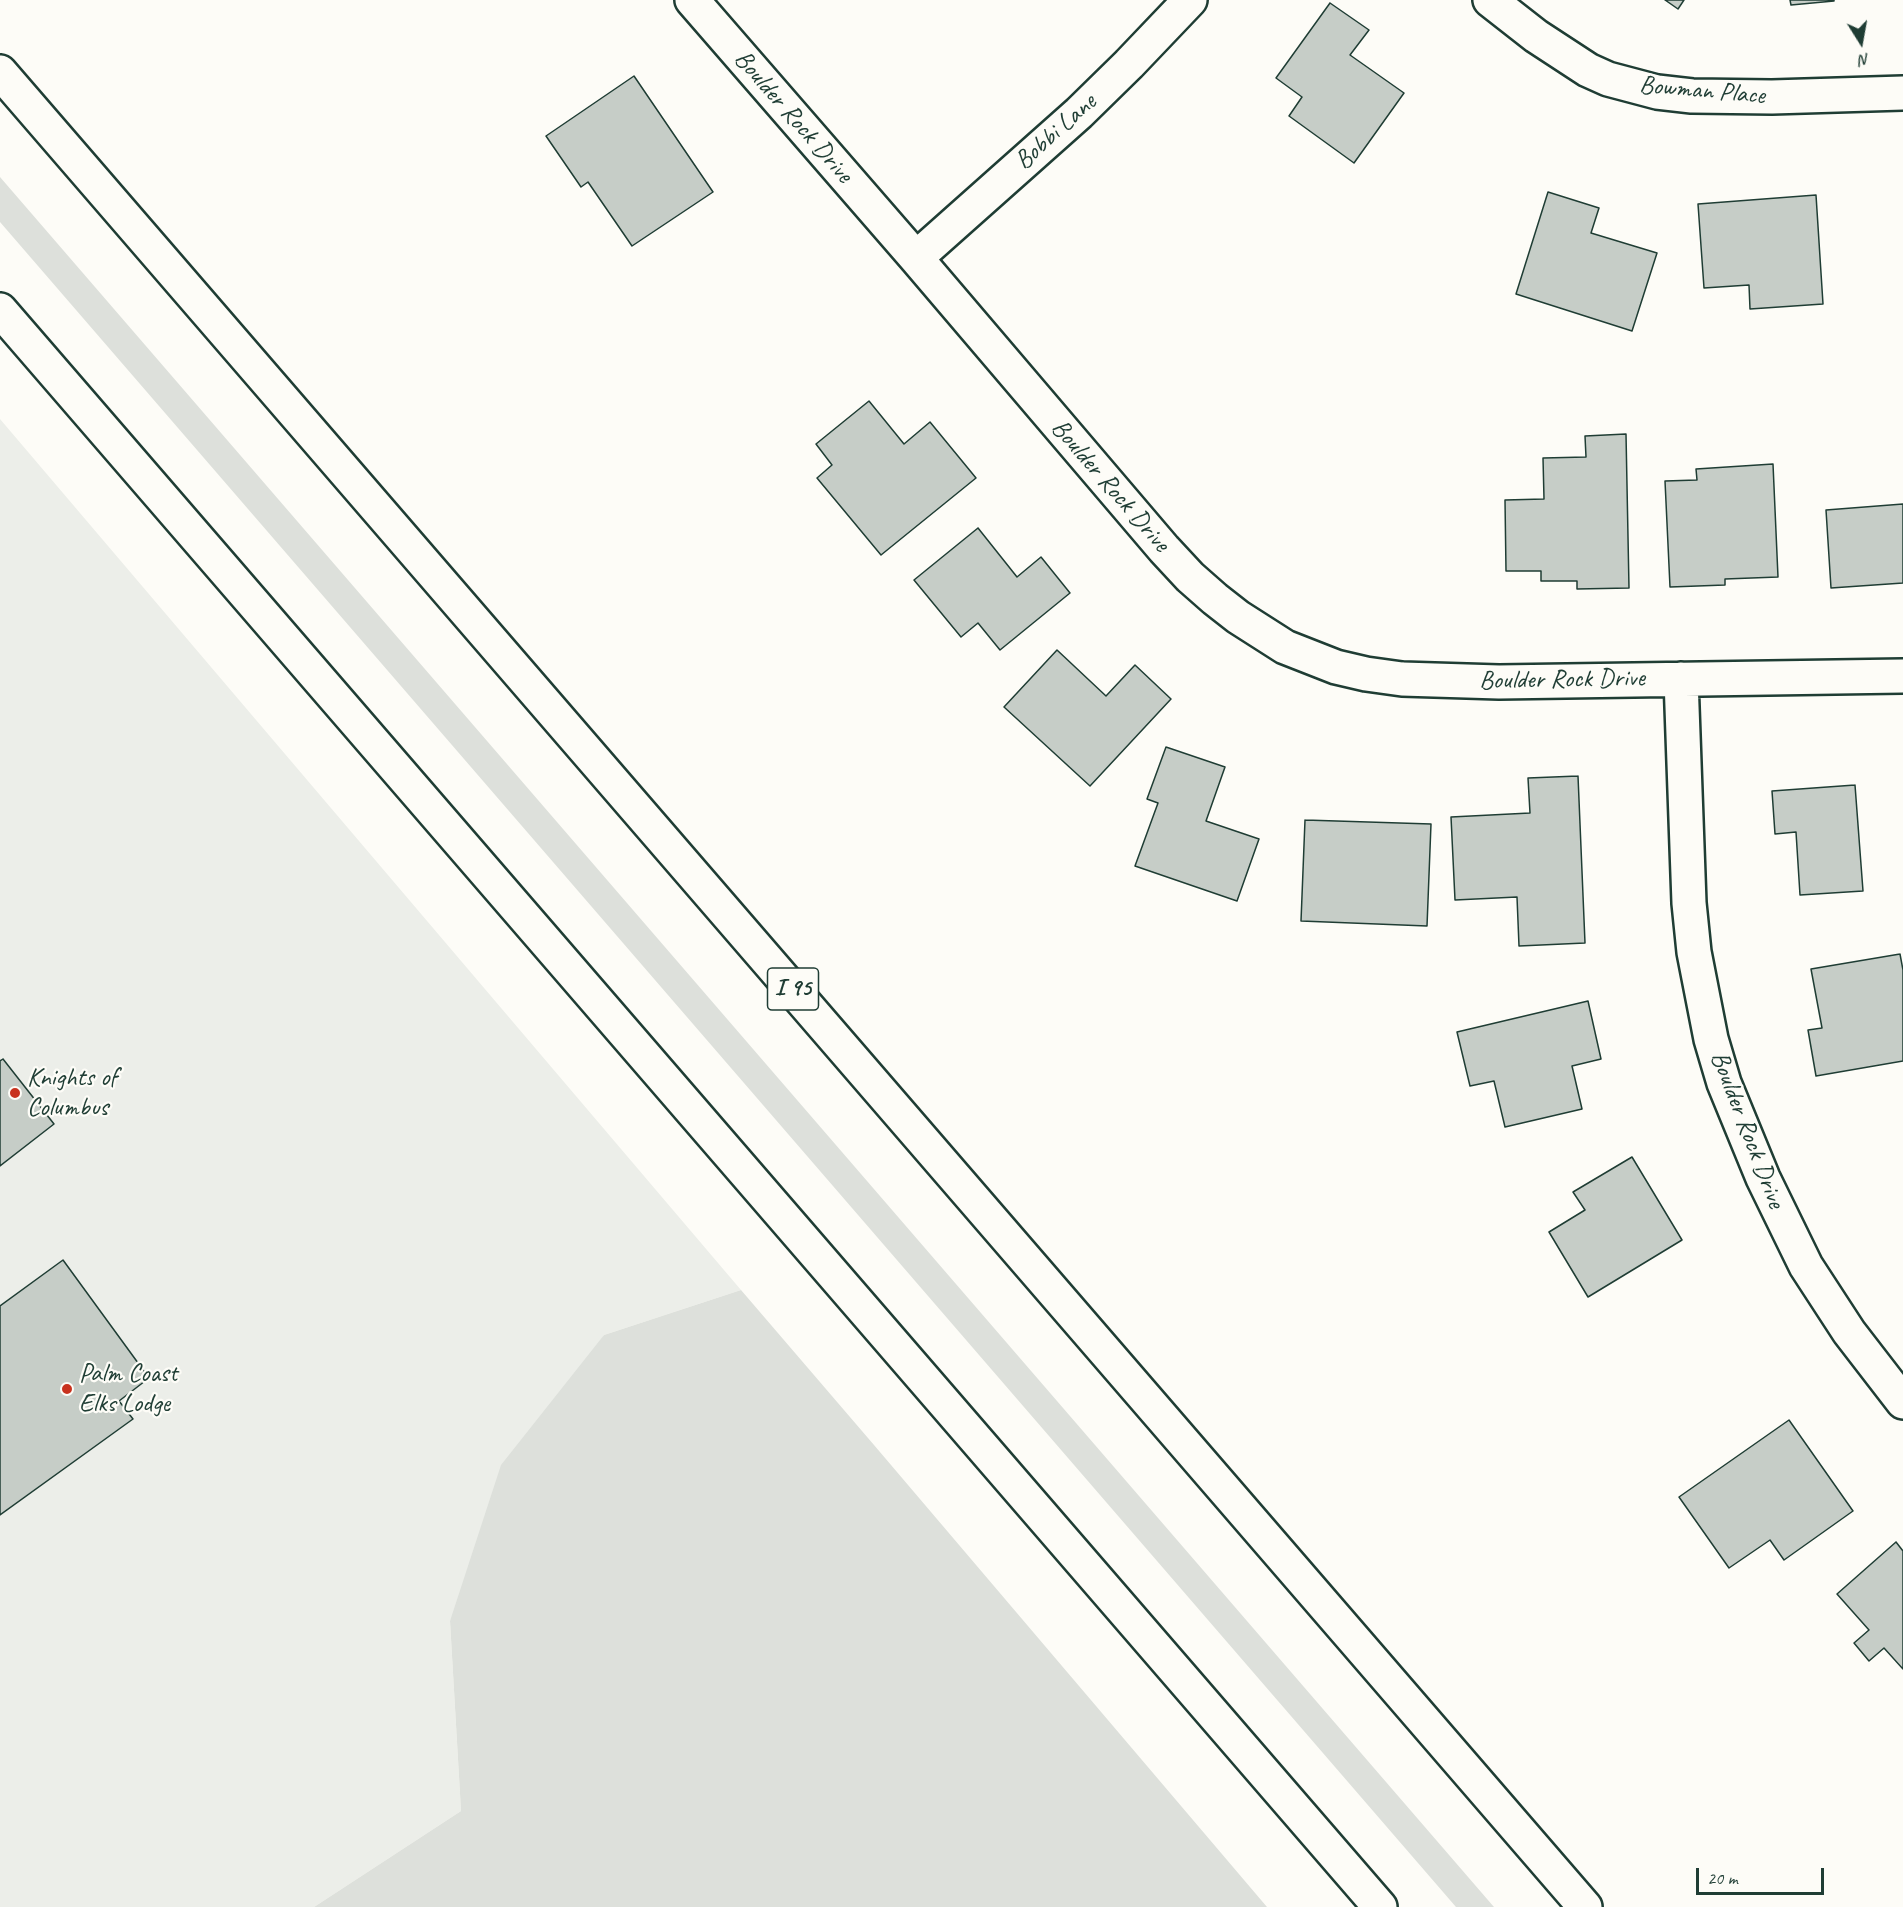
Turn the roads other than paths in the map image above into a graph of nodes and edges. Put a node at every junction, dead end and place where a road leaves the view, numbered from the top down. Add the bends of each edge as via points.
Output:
1 (692, 0) edge
2 (1190, 0) edge
3 (1490, 0) edge
4 (0, 72) edge
5 (1903, 93) edge
6 (916, 258) junction
7 (0, 310) edge
8 (1903, 676) edge
9 (1681, 679) junction
10 (1903, 1402) edge
11 (1380, 1907) edge
12 (1585, 1907) edge

1 - 6 main road, Boulder Rock Drive
2 - 6 main road, Bobbi Lane via 1079,113
3 - 5 main road, Bowman Place via 1588,70 1657,92 1772,97
4 - 12 main road, I 95
6 - 9 main road, Boulder Rock Drive via 1190,577 1238,617 1285,647 1336,667 1402,679 1499,682
7 - 11 main road
8 - 9 main road, Boulder Rock Drive
9 - 10 main road, Boulder Rock Drive via 1694,952 1724,1083 1763,1178 1806,1266 1849,1332

